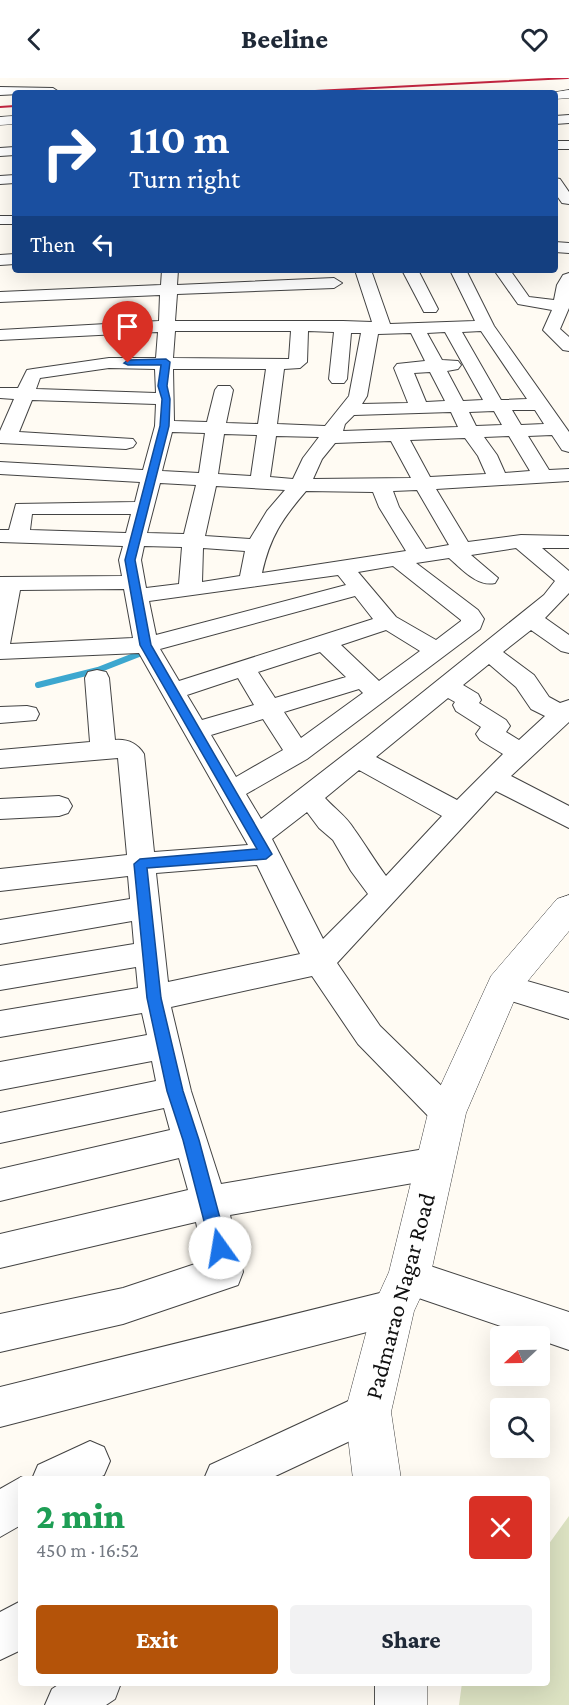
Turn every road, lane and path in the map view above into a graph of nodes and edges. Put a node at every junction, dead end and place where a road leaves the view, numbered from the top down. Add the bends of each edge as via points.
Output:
1 (558, 178) edge
2 (569, 200) edge
3 (364, 273) edge
4 (413, 273) edge
5 (460, 273) edge
6 (504, 273) edge
7 (171, 275) edge
8 (306, 277) edge
9 (568, 279) edge
10 (334, 283) dead end
11 (0, 297) edge
12 (477, 306) junction
13 (442, 308) junction
14 (563, 309) edge
15 (408, 316) junction
16 (377, 323) junction
17 (168, 326) junction
18 (343, 326) junction
19 (450, 326) junction
20 (486, 326) junction
21 (300, 327) junction
22 (0, 335) edge
23 (569, 346) edge
24 (166, 362) junction
25 (512, 362) junction
26 (276, 364) junction
27 (472, 365) junction
28 (436, 366) junction
29 (338, 379) dead end
30 (224, 390) dead end
31 (0, 393) edge
32 (27, 394) junction
33 (166, 399) junction
34 (540, 404) junction
35 (495, 405) junction
36 (457, 407) junction
37 (420, 409) junction
38 (349, 411) junction
39 (164, 426) junction
40 (560, 426) edge
41 (215, 428) junction
42 (266, 429) junction
43 (514, 431) junction
44 (470, 432) junction
45 (397, 434) junction
46 (331, 435) junction
47 (4, 437) edge
48 (126, 443) dead end
49 (569, 446) edge
50 (0, 468) edge
51 (569, 475) edge
52 (151, 476) junction
53 (543, 477) junction
54 (208, 478) junction
55 (499, 480) junction
56 (260, 481) junction
57 (300, 485) junction
58 (423, 485) junction
59 (381, 486) junction
60 (142, 508) junction
61 (9, 537) edge
62 (134, 541) junction
63 (193, 541) junction
64 (521, 541) junction
65 (569, 542) edge
66 (257, 546) junction
67 (457, 550) junction
68 (409, 558) junction
69 (343, 566) junction
70 (487, 578) dead end
71 (250, 580) junction
72 (5, 584) edge
73 (359, 588) junction
74 (134, 589) junction
75 (190, 590) junction
76 (566, 590) edge
77 (530, 618) junction
78 (388, 622) junction
79 (0, 640) edge
80 (325, 643) junction
81 (146, 645) junction
82 (569, 646) edge
83 (436, 650) junction
84 (489, 651) junction
85 (0, 652) edge
86 (243, 668) junction
87 (97, 678) dead end
88 (447, 686) junction
89 (371, 687) junction
90 (172, 691) junction
91 (268, 708) junction
92 (565, 711) edge
93 (196, 731) junction
94 (103, 749) junction
95 (520, 752) junction
96 (298, 753) junction
97 (357, 758) junction
98 (0, 759) edge
99 (493, 778) junction
100 (231, 791) junction
101 (310, 797) junction
102 (59, 806) dead end
103 (0, 809) edge
104 (459, 813) junction
105 (569, 818) edge
106 (261, 845) junction
107 (140, 864) junction
108 (0, 880) edge
109 (385, 895) junction
110 (144, 908) junction
111 (569, 908) edge
112 (0, 932) edge
113 (150, 953) junction
114 (319, 962) junction
115 (0, 978) edge
116 (503, 986) junction
117 (154, 998) junction
118 (569, 1006) edge
119 (0, 1024) edge
120 (164, 1045) junction
121 (0, 1076) edge
122 (175, 1091) junction
123 (447, 1113) junction
124 (0, 1128) edge
125 (191, 1140) junction
126 (436, 1163) junction
127 (0, 1185) edge
128 (209, 1202) junction
129 (0, 1251) edge
130 (402, 1292) junction
131 (569, 1331) edge
132 (0, 1333) edge
133 (0, 1407) edge
134 (368, 1412) junction
135 (90, 1461) dead end
136 (58, 1476) edge
137 (230, 1476) edge
138 (377, 1476) edge
139 (18, 1501) edge
140 (0, 1516) edge
141 (18, 1625) edge
142 (0, 1638) edge
143 (95, 1686) edge
144 (69, 1705) edge

1 - 2 street
3 - 16 street
4 - 13 street
5 - 12 street
6 - 14 street via 524,301
7 - 8 street
7 - 11 street
7 - 17 street
8 - 10 street
9 - 14 street
12 - 13 street
12 - 20 street
13 - 15 street
14 - 23 street via 551,330
15 - 16 street
15 - 16 street
15 - 19 street
15 - 28 street
16 - 18 street
16 - 38 street via 358,396
17 - 21 street
17 - 22 street
17 - 24 street
18 - 21 street
18 - 29 street
19 - 20 street
19 - 27 street
20 - 25 street
21 - 26 street via 298,362
24 - 26 street
24 - 32 street via 109,363 33,374
24 - 33 street
25 - 27 street
25 - 34 street
26 - 42 street
27 - 28 street
27 - 35 street
28 - 36 street
28 - 37 street via 403,368
30 - 41 street
31 - 32 street
32 - 33 street
32 - 47 street
33 - 39 street
34 - 35 street
34 - 40 street
35 - 36 street
35 - 43 street via 501,407
36 - 37 street
36 - 44 street
37 - 38 street
38 - 46 street via 336,422
39 - 41 street
39 - 52 street
40 - 43 street
40 - 49 street
41 - 42 street
41 - 54 street
42 - 46 street
42 - 56 street
43 - 44 street
43 - 53 street
44 - 45 street
44 - 55 street
45 - 46 street
45 - 58 street
46 - 57 street via 313,458
47 - 48 street
50 - 52 street
51 - 53 street
52 - 54 street
52 - 60 street
53 - 55 street
54 - 56 street
54 - 63 street
55 - 58 street
56 - 57 street
57 - 59 street
57 - 66 street via 274,514
58 - 59 street
58 - 67 street
59 - 68 street
60 - 61 street via 23,508
60 - 62 street
61 - 62 street
62 - 63 street
62 - 74 street via 130,560
63 - 66 street
63 - 75 street
64 - 65 street
64 - 67 street
64 - 76 street via 563,577
66 - 71 street
67 - 68 street
67 - 70 street
68 - 69 street
68 - 83 street via 473,619 472,624
69 - 71 street
69 - 73 street
71 - 75 street
72 - 74 street
72 - 79 street
73 - 78 street
73 - 81 street
74 - 75 street
74 - 81 street
76 - 77 street
77 - 82 street
77 - 84 street
78 - 80 street
78 - 83 street
80 - 86 street
80 - 89 street
81 - 85 street
81 - 90 street
83 - 89 street
84 - 88 street
84 - 92 street via 525,681 540,703
86 - 90 street
86 - 91 street
87 - 94 street
88 - 95 street via 469,700 465,705 497,726 489,734
88 - 97 street
89 - 91 street
89 - 96 street
90 - 93 street
91 - 93 street
91 - 96 street
92 - 95 street
93 - 100 street
94 - 98 street
94 - 107 street via 122,748 131,754
95 - 99 street
96 - 100 street
97 - 101 street
97 - 104 street
99 - 104 street
99 - 105 street
100 - 106 street
101 - 106 street
101 - 109 street via 343,833
102 - 103 street
104 - 109 street
106 - 107 street
106 - 114 street
107 - 108 street
107 - 110 street
109 - 114 street
110 - 112 street
110 - 113 street
111 - 116 street, Padmarao Nagar Road
113 - 115 street
113 - 117 street
114 - 117 street
114 - 123 street via 369,1035
116 - 118 street
116 - 123 street, Padmarao Nagar Road
117 - 119 street
117 - 120 street
120 - 121 street
120 - 122 street
122 - 124 street
122 - 125 street
123 - 126 street, Padmarao Nagar Road
125 - 127 street
125 - 128 street
126 - 128 street
126 - 130 street, Padmarao Nagar Road
128 - 129 street
128 - 132 street via 225,1272 123,1306
130 - 131 street
130 - 133 street
130 - 134 street, Padmarao Nagar Road
134 - 137 street
134 - 138 street, Padmarao Nagar Road
135 - 136 street
139 - 140 street
141 - 142 street
143 - 144 street

